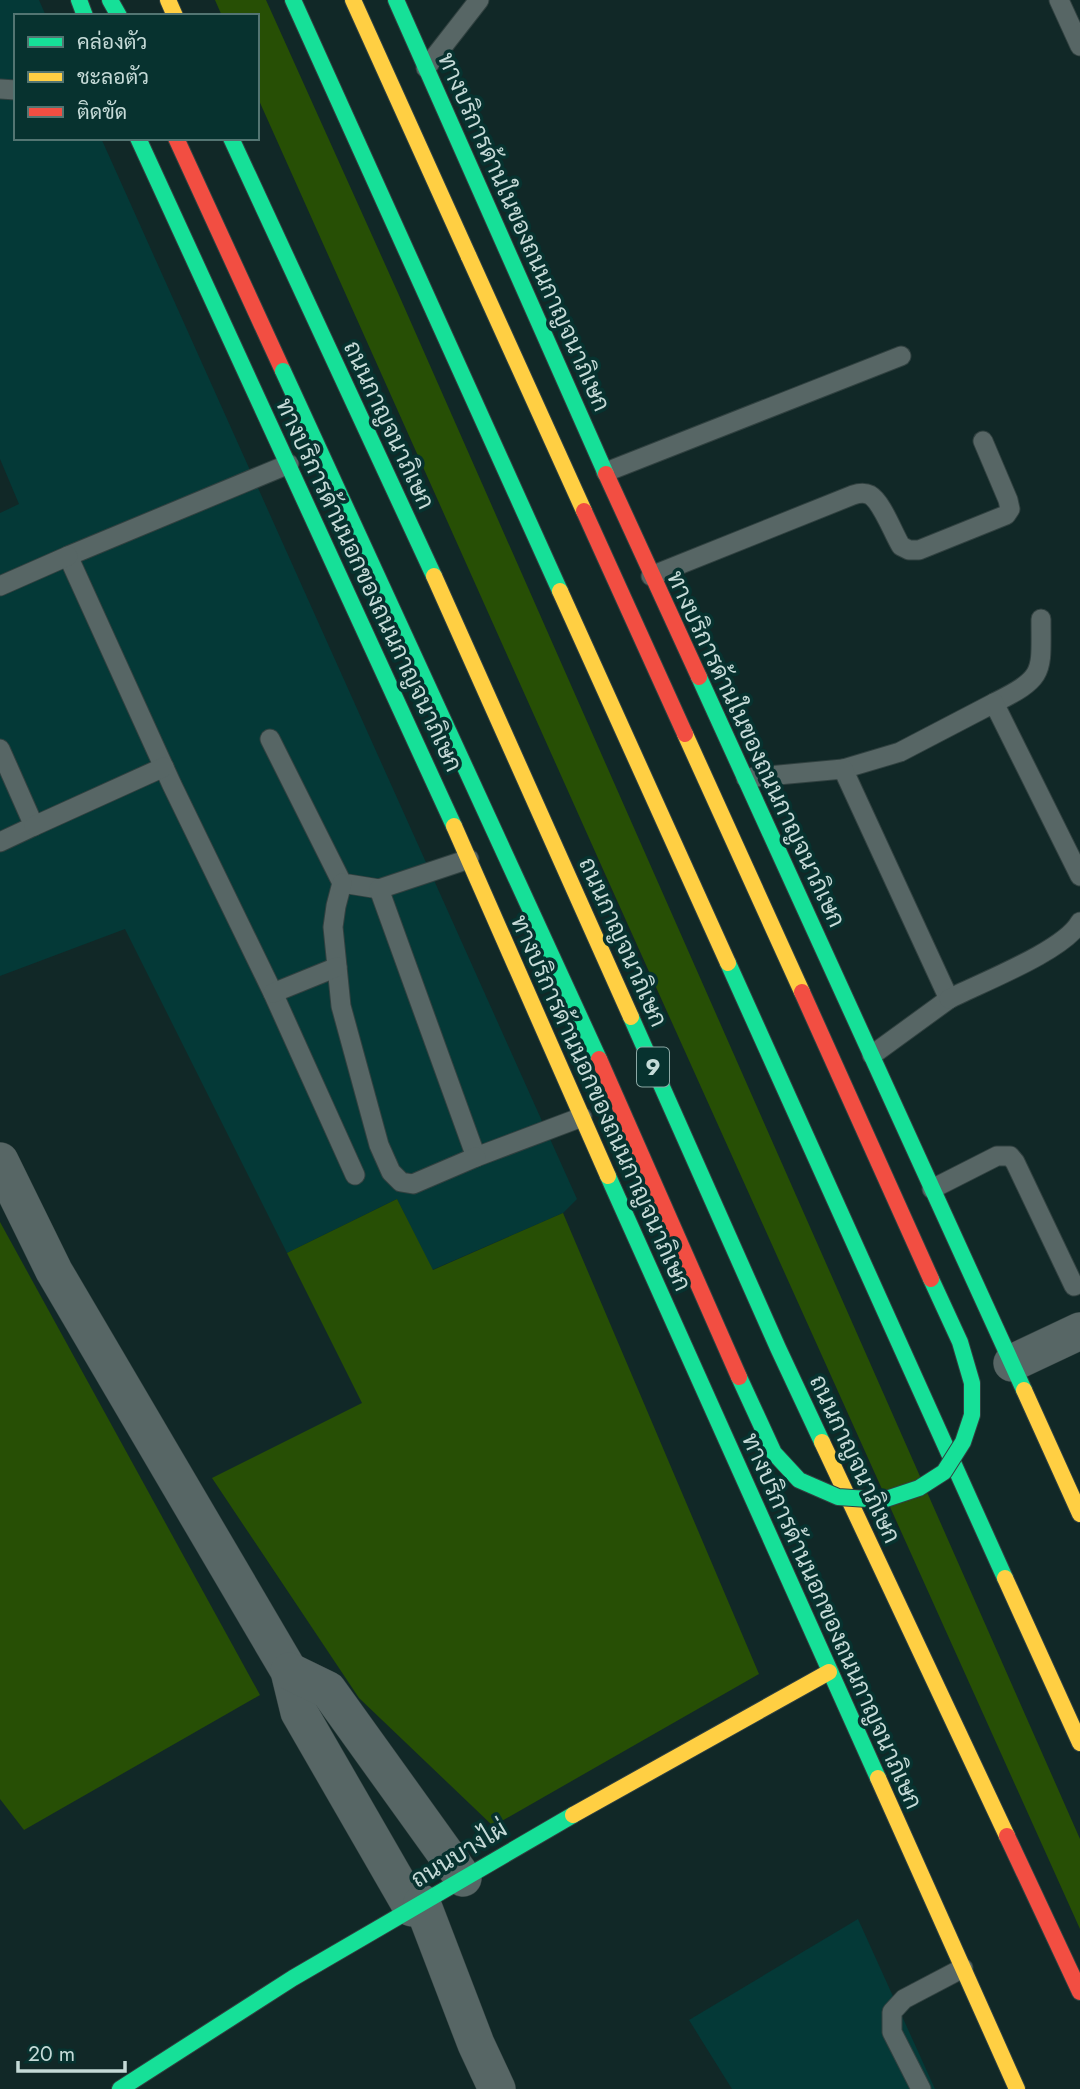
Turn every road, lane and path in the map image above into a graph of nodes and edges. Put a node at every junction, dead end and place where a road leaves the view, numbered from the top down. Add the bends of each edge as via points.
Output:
1 (293, 0) edge
2 (353, 0) edge
3 (396, 0) edge
4 (479, 0) edge
5 (1059, 0) edge
6 (1080, 46) edge
7 (426, 68) junction
8 (139, 140) edge
9 (177, 140) edge
10 (233, 140) edge
11 (901, 356) dead end
12 (983, 440) dead end
13 (289, 464) junction
14 (606, 472) junction
15 (68, 556) junction
16 (651, 576) junction
17 (0, 586) edge
18 (1041, 619) dead end
19 (994, 703) junction
20 (270, 738) dead end
21 (0, 748) edge
22 (164, 767) junction
23 (843, 769) junction
24 (746, 778) junction
25 (34, 826) junction
26 (0, 842) edge
27 (469, 859) junction
28 (1080, 876) edge
29 (342, 883) junction
30 (379, 889) junction
31 (1080, 922) edge
32 (337, 967) junction
33 (273, 993) junction
34 (948, 999) junction
35 (872, 1055) junction
36 (582, 1117) junction
37 (476, 1157) junction
38 (0, 1161) edge
39 (355, 1175) dead end
40 (932, 1189) junction
41 (1074, 1286) dead end
42 (1080, 1331) edge
43 (1012, 1363) junction
44 (1080, 1514) edge
45 (289, 1671) junction
46 (829, 1672) junction
47 (1080, 1743) edge
48 (463, 1878) junction
49 (417, 1905) junction
50 (963, 1968) junction
51 (1080, 1993) edge
52 (120, 2089) edge
53 (497, 2089) edge
54 (921, 2089) edge
55 (1017, 2089) edge

1 - 47 main road
2 - 9 main road, bridge via 960,1342 972,1383 971,1415 963,1442 944,1472 919,1488 883,1500 838,1497 799,1480 774,1453 636,1140
3 - 7 main road, ทางบริการด้านในของถนนกาญจนาภิเษก
4 - 7 lane
5 - 6 lane
7 - 14 main road, ทางบริการด้านในของถนนกาญจนาภิเษก
8 - 13 main road, ทางบริการด้านนอกของถนนกาญจนาภิเษก
10 - 51 main road, ถนนกาญจนาภิเษก / 9 via 473,661 778,1348
11 - 14 lane
12 - 16 lane via 1008,500 1006,515 909,550 901,546 876,500 862,493
13 - 15 lane
13 - 27 main road, ทางบริการด้านนอกของถนนกาญจนาภิเษก
14 - 16 main road, ทางบริการด้านในของถนนกาญจนาภิเษก
15 - 17 lane
15 - 22 lane
16 - 24 main road, ทางบริการด้านในของถนนกาญจนาภิเษก
18 - 19 lane via 1041,663 1034,679
19 - 23 lane via 900,752
19 - 28 lane
20 - 29 lane
21 - 25 lane
22 - 25 lane
22 - 33 lane
23 - 24 lane
23 - 34 lane
24 - 35 main road, ทางบริการด้านในของถนนกาญจนาภิเษก
25 - 26 lane
27 - 30 lane
27 - 36 main road, ทางบริการด้านนอกของถนนกาญจนาภิเษก
29 - 30 lane
29 - 32 lane via 333,927
30 - 37 lane
31 - 34 lane via 1049,951
32 - 33 lane
32 - 37 lane via 341,1006 379,1145 391,1172 401,1182 413,1184
33 - 39 lane
34 - 35 lane
35 - 40 main road, ทางบริการด้านในของถนนกาญจนาภิเษก
36 - 37 lane
36 - 46 main road, ทางบริการด้านนอกของถนนกาญจนาภิเษก
38 - 45 street via 54,1270
40 - 41 lane via 997,1156 1010,1156
40 - 43 main road, ทางบริการด้านในของถนนกาญจนาภิเษก
42 - 43 street
43 - 44 main road, ทางบริการด้านในของถนนกาญจนาภิเษก
45 - 48 street via 328,1690
45 - 49 street via 299,1712
46 - 48 main road, ถนนบางไผ่
46 - 50 main road, ทางบริการด้านนอกของถนนกาญจนาภิเษก
48 - 49 main road, ถนนบางไผ่
49 - 52 main road, ถนนบางไผ่ via 221,2022
49 - 53 street
50 - 54 lane via 904,1999 892,2012 892,2032
50 - 55 main road, ทางบริการด้านนอกของถนนกาญจนาภิเษก

